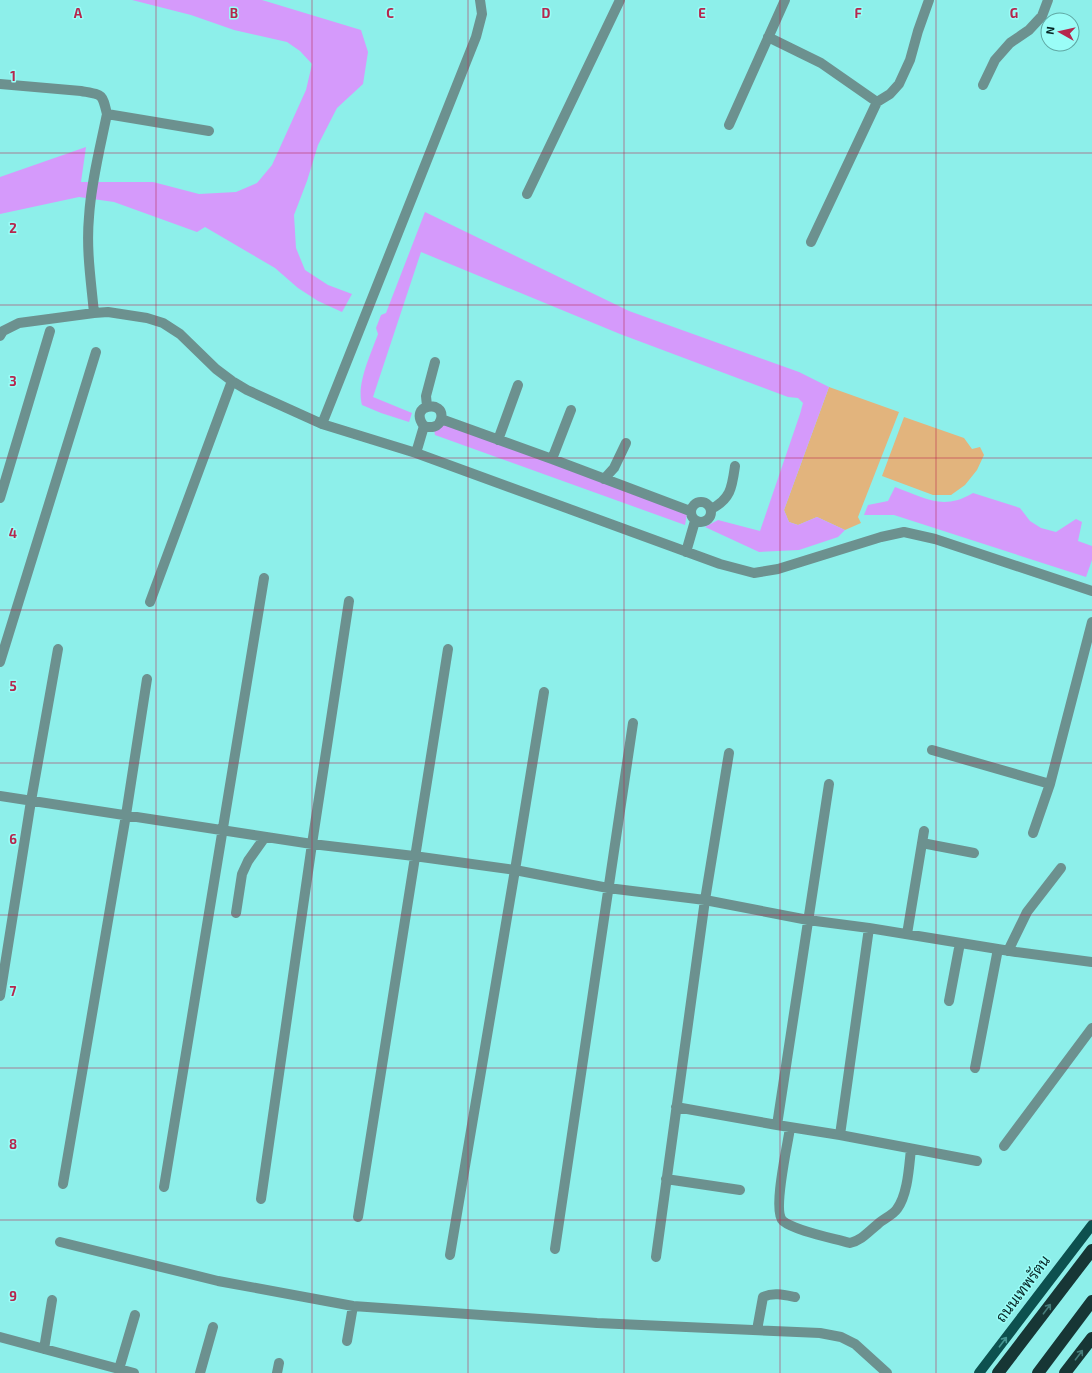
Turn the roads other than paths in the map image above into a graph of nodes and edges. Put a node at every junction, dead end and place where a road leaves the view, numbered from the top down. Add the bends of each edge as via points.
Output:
1 (480, 0) edge
2 (620, 0) edge
3 (785, 0) edge
4 (929, 0) edge
5 (1048, 0) edge
6 (768, 37) junction
7 (0, 84) edge
8 (983, 85) dead end
9 (877, 102) junction
10 (107, 114) junction
11 (729, 125) dead end
12 (209, 131) dead end
13 (527, 194) dead end
14 (811, 242) dead end
15 (94, 313) junction
16 (50, 331) dead end
17 (0, 336) edge
18 (96, 352) dead end
19 (435, 362) dead end
20 (232, 381) junction
21 (518, 385) dead end
22 (427, 406) junction
23 (571, 410) dead end
24 (441, 419) junction
25 (322, 424) junction
26 (424, 426) junction
27 (498, 440) junction
28 (626, 443) dead end
29 (416, 453) junction
30 (552, 459) junction
31 (735, 466) dead end
32 (604, 479) junction
33 (0, 498) edge
34 (711, 509) junction
35 (690, 511) junction
36 (695, 521) junction
37 (686, 552) junction
38 (264, 578) dead end
39 (1092, 591) edge
40 (349, 601) dead end
41 (150, 602) dead end
42 (1092, 622) edge
43 (58, 649) dead end
44 (448, 649) dead end
45 (0, 662) edge
46 (147, 679) dead end
47 (544, 692) dead end
48 (633, 723) dead end
49 (932, 750) dead end
50 (729, 753) dead end
51 (829, 784) dead end
52 (1050, 784) junction
53 (0, 796) edge
54 (31, 801) junction
55 (126, 815) junction
56 (222, 830) junction
57 (924, 831) dead end
58 (1033, 833) dead end
59 (265, 837) junction
60 (922, 843) junction
61 (312, 844) junction
62 (974, 853) dead end
63 (414, 856) junction
64 (1061, 868) dead end
65 (515, 870) junction
66 (608, 888) junction
67 (705, 900) junction
68 (236, 913) dead end
69 (808, 920) junction
70 (869, 928) junction
71 (906, 934) junction
72 (960, 943) junction
73 (1007, 951) junction
74 (1092, 962) edge
75 (0, 996) edge
76 (950, 1001) dead end
77 (1092, 1028) edge
78 (975, 1068) dead end
79 (676, 1107) junction
80 (777, 1126) junction
81 (790, 1128) junction
82 (840, 1135) junction
83 (1004, 1146) dead end
84 (911, 1148) junction
85 (977, 1161) dead end
86 (666, 1179) junction
87 (63, 1184) dead end
88 (164, 1187) dead end
89 (740, 1190) dead end
90 (261, 1199) dead end
91 (358, 1216) dead end
92 (1092, 1225) edge
93 (60, 1242) dead end
94 (555, 1249) dead end
95 (1092, 1250) edge
96 (450, 1255) dead end
97 (656, 1257) dead end
98 (795, 1297) dead end
99 (52, 1300) dead end
100 (1092, 1301) edge
101 (353, 1306) junction
102 (135, 1315) dead end
103 (213, 1327) dead end
104 (757, 1330) junction
105 (0, 1337) edge
106 (1092, 1338) edge
107 (347, 1341) dead end
108 (44, 1349) junction
109 (119, 1369) junction
110 (134, 1373) edge
111 (200, 1373) edge
112 (888, 1373) edge
113 (979, 1373) edge
114 (998, 1373) edge
115 (1038, 1373) edge
116 (1065, 1373) edge

1 - 25 street via 482,14 476,37
2 - 13 street
3 - 6 street
4 - 9 street via 910,60 899,84 890,94
5 - 8 street via 1042,16 1029,30 1010,43 996,60
6 - 9 street via 821,63
6 - 11 street
7 - 10 street via 93,93 103,98
9 - 14 street
10 - 12 street
10 - 15 street via 90,196 88,219 88,251
15 - 17 street via 19,322 3,331
15 - 20 street via 108,312 162,322 180,334
16 - 33 street
18 - 45 street
19 - 22 street via 426,396
20 - 25 street
20 - 41 street
21 - 27 street
22 - 24 street via 439,409
22 - 26 street via 419,416
23 - 30 street
24 - 26 street via 434,427
24 - 27 street
25 - 29 street
26 - 29 street
27 - 30 street
28 - 32 street via 614,468
29 - 37 street
30 - 32 street
31 - 34 street via 733,480 724,501
32 - 35 street
34 - 35 street via 706,503 698,502
34 - 36 street via 707,520 699,523
35 - 36 street
36 - 37 street
37 - 39 street via 754,573 778,569 904,532 935,539
38 - 56 street
40 - 61 street
42 - 52 street
43 - 54 street
44 - 63 street
46 - 55 street
47 - 65 street
48 - 66 street
49 - 52 street
50 - 67 street
51 - 69 street
52 - 58 street
53 - 54 street
54 - 55 street
54 - 75 street
55 - 56 street
55 - 87 street
56 - 59 street
56 - 88 street
57 - 60 street
59 - 61 street
59 - 68 street via 242,874
60 - 62 street
60 - 71 street
61 - 63 street
61 - 90 street
63 - 65 street
63 - 91 street
64 - 73 street via 1027,912
65 - 66 street
65 - 96 street
66 - 67 street
66 - 94 street
67 - 69 street
67 - 79 street
69 - 70 street
69 - 80 street
70 - 71 street
70 - 82 street
71 - 72 street
72 - 73 street
72 - 76 street
73 - 74 street
73 - 78 street
77 - 83 street
79 - 80 street
79 - 86 street
80 - 81 street
81 - 82 street
81 - 84 street via 779,1190 779,1216 782,1221 798,1228 850,1243 866,1235 897,1209 904,1194
82 - 84 street
84 - 85 street
86 - 89 street
86 - 97 street
113 -> 92 main road, ถนนเทพรัตน
93 - 101 street via 218,1281
114 -> 95 highway
98 - 104 street via 772,1294 763,1296
99 - 108 street
100 - 115 highway
101 - 104 street via 597,1324
101 - 107 street
102 - 109 street
103 - 111 street
104 - 112 street via 820,1333 841,1337 855,1344
105 - 108 street
116 -> 106 highway
108 - 109 street
109 - 110 street

